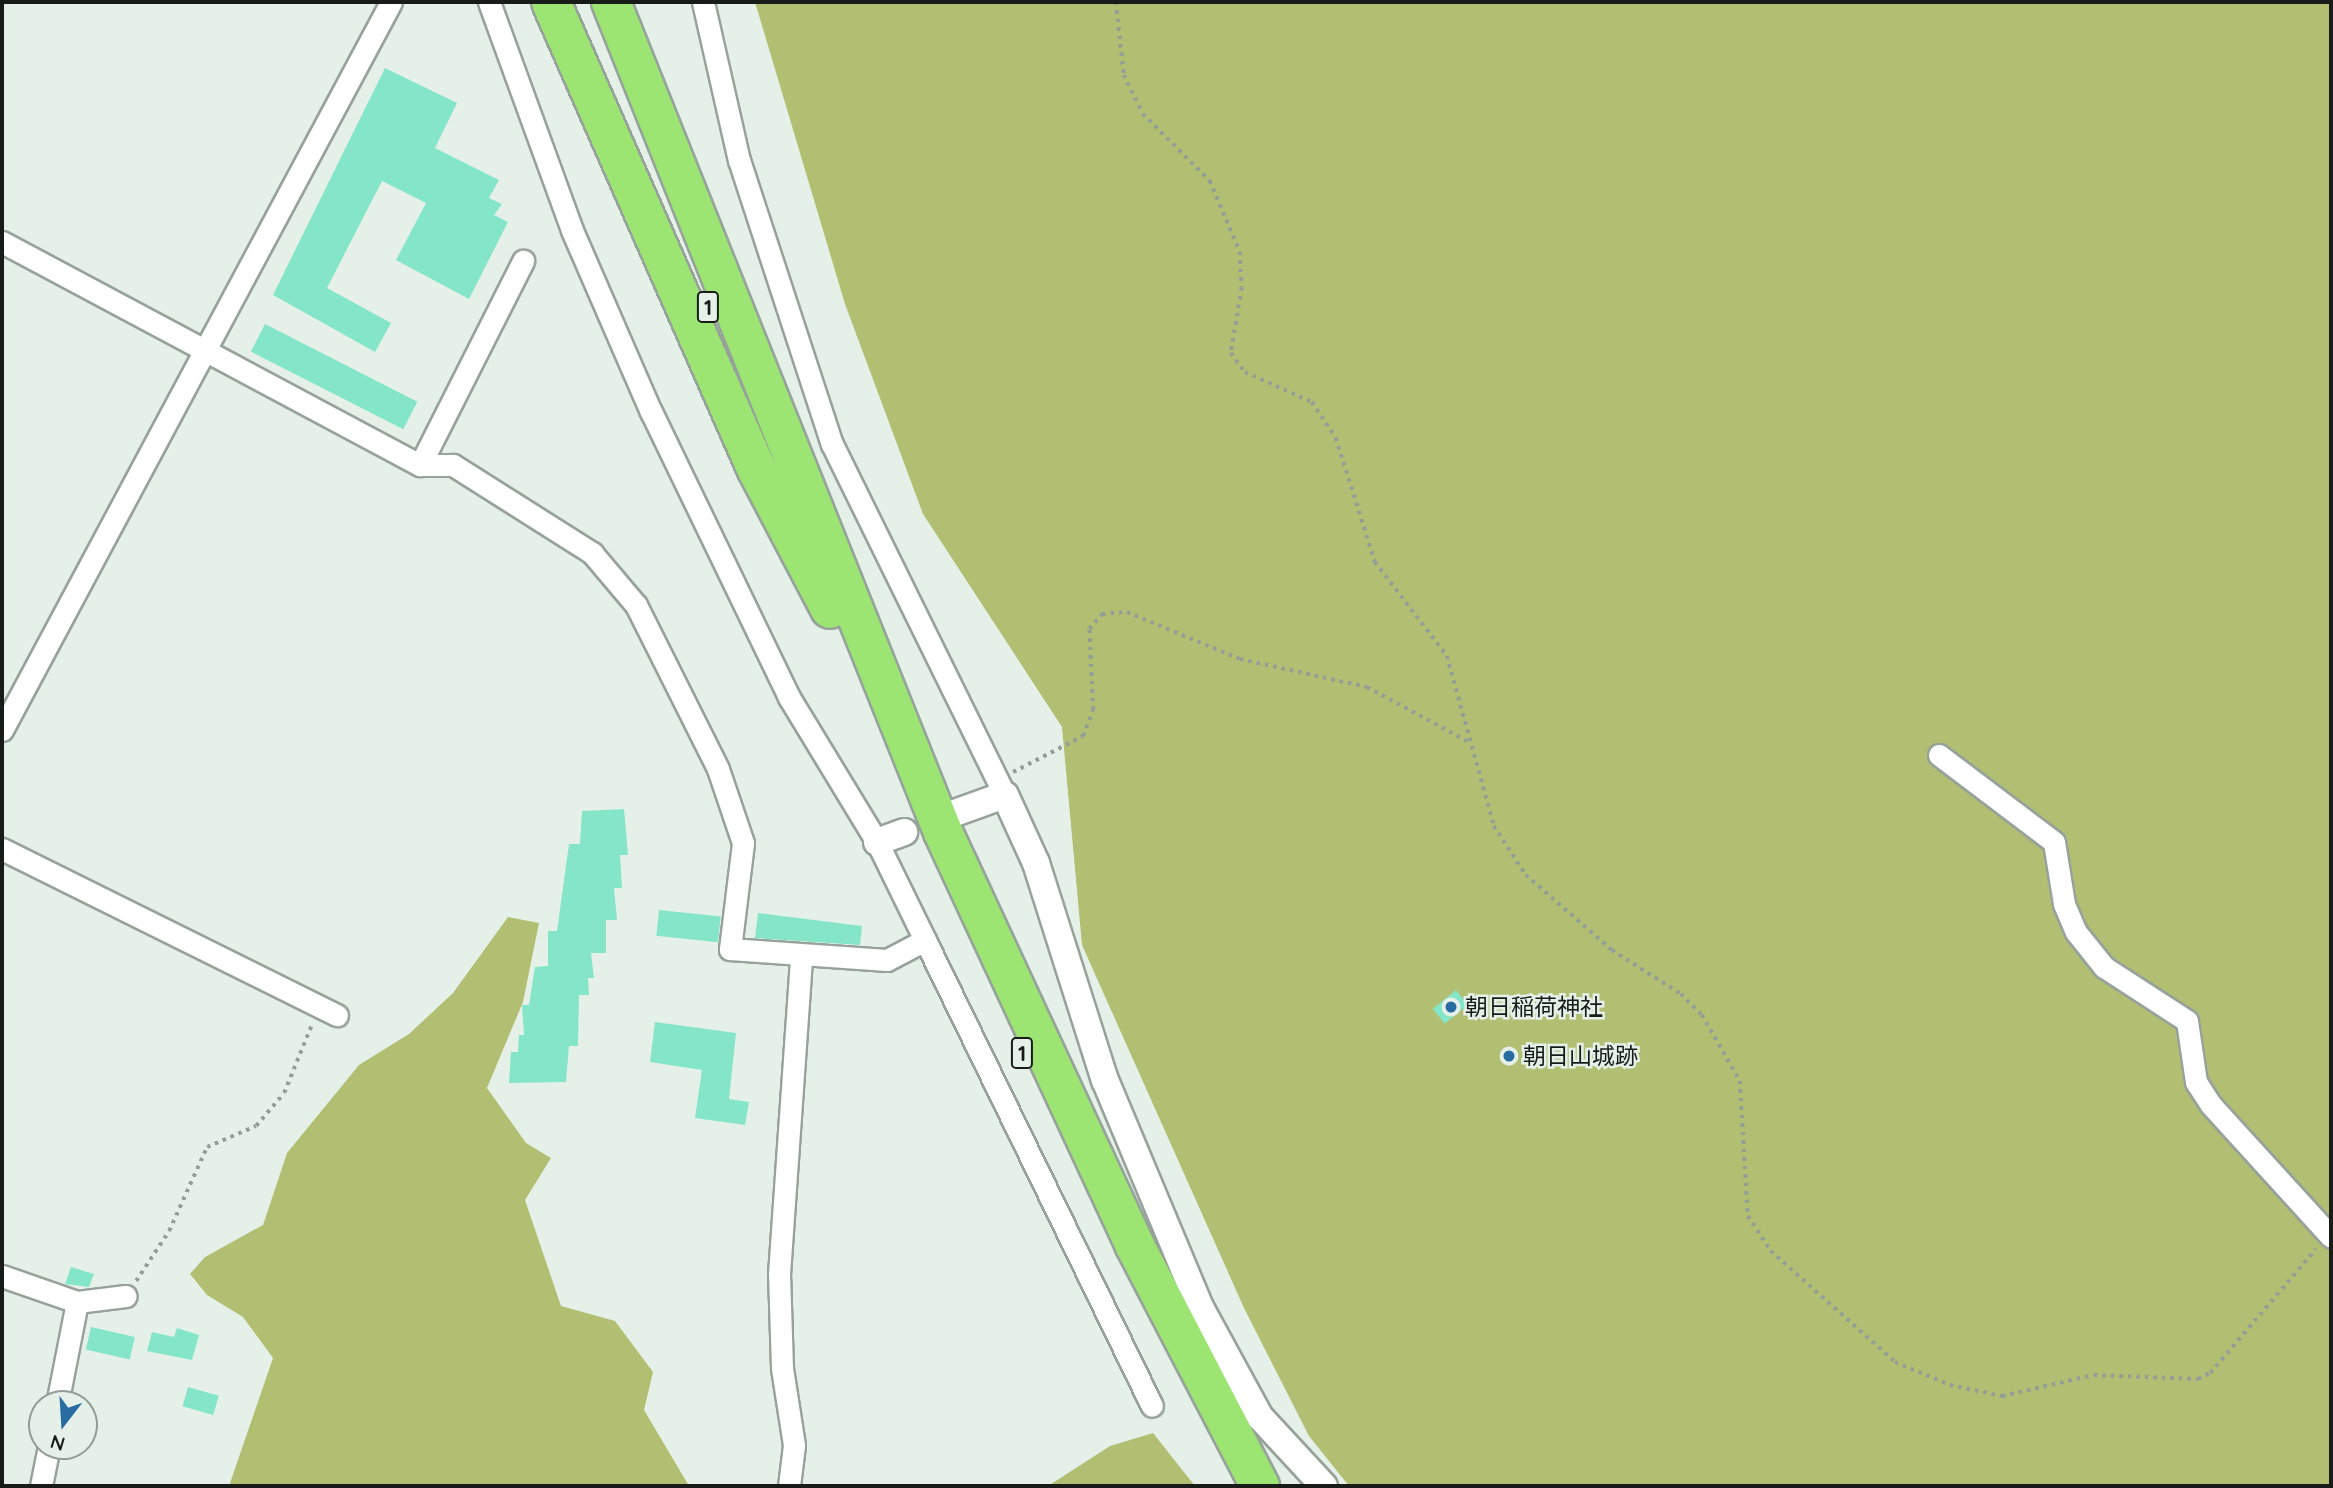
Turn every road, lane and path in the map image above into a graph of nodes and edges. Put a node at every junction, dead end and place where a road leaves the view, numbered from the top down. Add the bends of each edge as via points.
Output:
1 (391, 2) edge
2 (489, 2) edge
3 (551, 2) edge
4 (590, 2) edge
5 (611, 2) edge
6 (628, 2) edge
7 (703, 2) edge
8 (1116, 2) edge
9 (695, 224) junction
10 (2, 242) edge
11 (523, 261) dead end
12 (203, 349) junction
13 (420, 465) junction
14 (831, 611) junction
15 (2, 730) edge
16 (1467, 741) junction
17 (1939, 755) dead end
18 (1001, 786) junction
19 (949, 815) dead end
20 (904, 832) dead end
21 (877, 842) junction
22 (2, 849) edge
23 (925, 940) junction
24 (801, 957) junction
25 (330, 1011) joint
26 (2330, 1236) edge
27 (2, 1276) edge
28 (127, 1296) joint
29 (77, 1302) junction
30 (60, 1390) edge
31 (1152, 1406) dead end
32 (46, 1460) edge
33 (41, 1486) edge
34 (789, 1486) edge
35 (1232, 1486) edge
36 (1260, 1486) edge
37 (1324, 1486) edge

1 - 12 street
2 - 21 street via 572,230 651,412 789,697
3 - 14 highway via 755,468
4 - 14 highway, 1
5 - 9 highway
6 - 9 highway
7 - 18 street via 739,160 832,444
8 - 16 path via 1124,75 1143,114 1210,181 1237,243 1242,288 1231,353 1245,372 1312,402 1336,438 1376,562 1447,656
9 - 36 highway via 943,832 1134,1244
10 - 12 street
11 - 13 street
12 - 13 street
12 - 15 street
13 - 24 street via 453,465 537,513 592,553 636,605 718,769 743,843 730,949
14 - 35 highway, 1 via 919,833 1114,1252
16 - 18 path via 1367,687 1240,659 1127,612 1102,614 1089,629 1093,709 1083,736
16 - 26 path via 1494,826 1526,875 1582,927 1702,1015 1740,1081 1748,1216 1771,1251 1895,1362 1950,1385 2002,1395 2094,1375 2198,1379 2225,1360
17 - 26 street via 2054,842 2076,932 2104,967 2187,1021 2196,1082 2211,1105
18 - 19 street
18 - 37 street via 1036,863 1105,1080 1201,1309 1260,1417
20 - 21 street
21 - 23 street
22 - 25 street
23 - 24 street via 887,960
23 - 31 street
24 - 34 street via 779,1274 782,1368 794,1445
25 - 28 path via 302,1038 284,1093 256,1126 207,1147 169,1231
27 - 29 street
28 - 29 street
29 - 30 street
32 - 33 street

